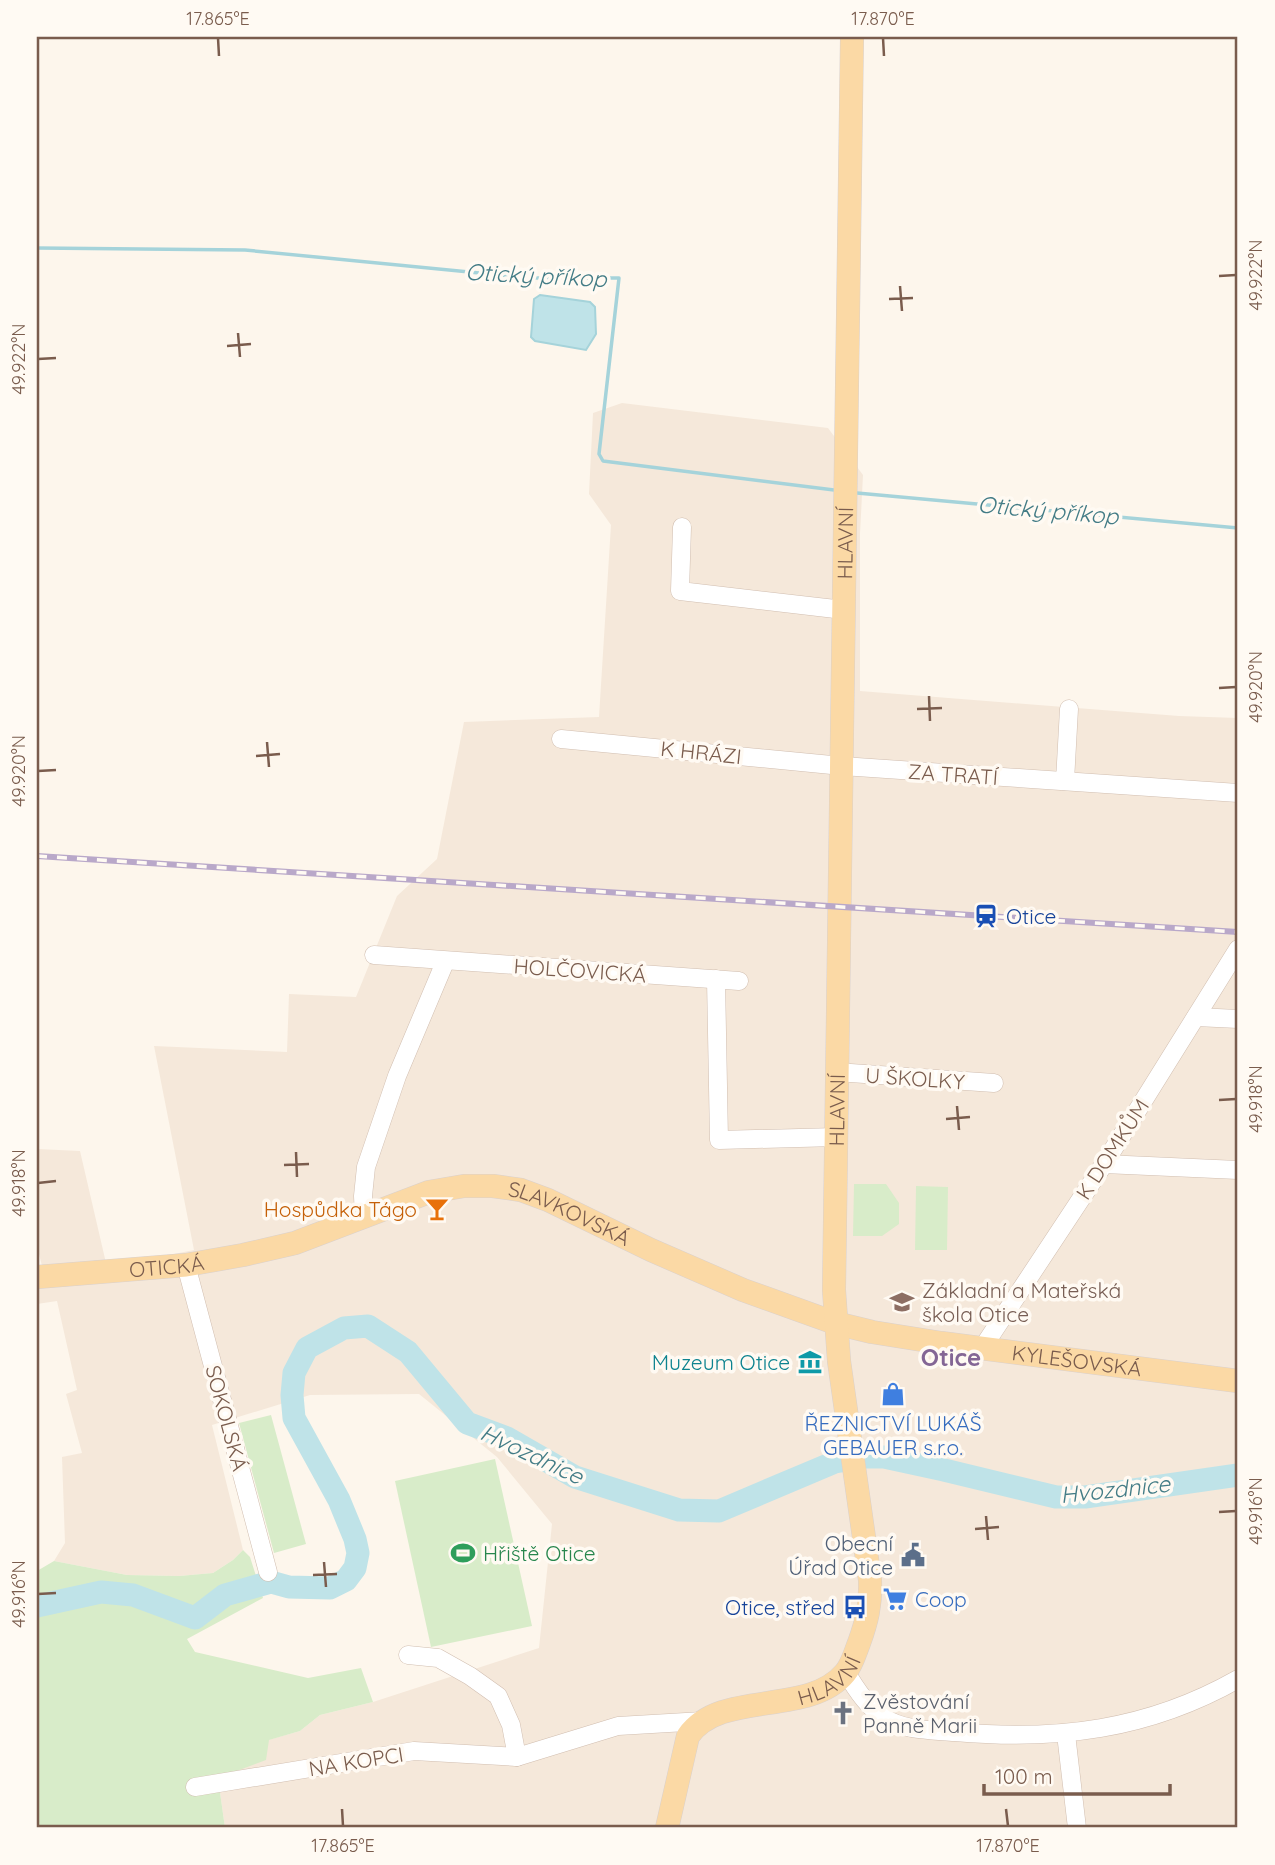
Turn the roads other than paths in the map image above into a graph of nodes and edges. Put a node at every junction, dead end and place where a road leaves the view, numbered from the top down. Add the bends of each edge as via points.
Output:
1 (852, 37) edge
2 (682, 527) dead end
3 (844, 610) junction
4 (1069, 709) dead end
5 (561, 739) dead end
6 (842, 766) junction
7 (1065, 781) junction
8 (1238, 793) edge
9 (1238, 950) edge
10 (374, 955) dead end
11 (445, 962) junction
12 (716, 979) junction
13 (739, 981) dead end
14 (1196, 1017) junction
15 (1238, 1019) edge
16 (836, 1072) junction
17 (994, 1083) dead end
18 (836, 1138) junction
19 (1104, 1164) junction
20 (1238, 1170) edge
21 (363, 1217) junction
22 (295, 1243) joint
23 (186, 1265) junction
24 (37, 1277) edge
25 (835, 1322) junction
26 (983, 1348) junction
27 (1238, 1381) edge
28 (268, 1572) dead end
29 (408, 1655) dead end
30 (846, 1672) junction
31 (1238, 1679) edge
32 (703, 1721) junction
33 (1066, 1734) junction
34 (517, 1757) junction
35 (195, 1787) dead end
36 (667, 1828) edge
37 (1077, 1828) edge

1 - 3 main road, HLAVNÍ
2 - 3 street via 680,591
3 - 6 main road, HLAVNÍ
4 - 7 street
5 - 6 street, K HRÁZI
6 - 7 street, ZA TRATÍ
6 - 16 main road, HLAVNÍ
7 - 8 street, ZA TRATÍ
9 - 14 street, K DOMKŮM
10 - 11 street, HOLČOVICKÁ
11 - 12 street, HOLČOVICKÁ
11 - 21 street via 397,1076 366,1167
12 - 13 street, HOLČOVICKÁ
12 - 18 street via 719,1140
14 - 15 street
14 - 19 street, K DOMKŮM
16 - 17 street, U ŠKOLKY
16 - 18 main road, HLAVNÍ
18 - 25 main road, HLAVNÍ
19 - 20 street
19 - 26 street, K DOMKŮM
21 - 22 main road, SLAVKOVSKÁ
21 - 25 main road, SLAVKOVSKÁ via 443,1189 485,1185 521,1191 743,1290
22 - 23 main road, OTICKÁ
23 - 24 main road, OTICKÁ
23 - 28 street, SOKOLSKÁ
25 - 26 main road, KYLEŠOVSKÁ
25 - 30 main road, HLAVNÍ via 871,1596 867,1621
26 - 27 main road, KYLEŠOVSKÁ
29 - 34 street via 438,1658 498,1696 511,1725
30 - 32 main road, HLAVNÍ via 817,1691 723,1712
30 - 33 street via 876,1711 905,1726 987,1735
31 - 33 street via 1159,1715
32 - 34 street, NA KOPCI via 618,1726
32 - 36 main road via 688,1736
33 - 37 street
34 - 35 street, NA KOPCI via 414,1751

